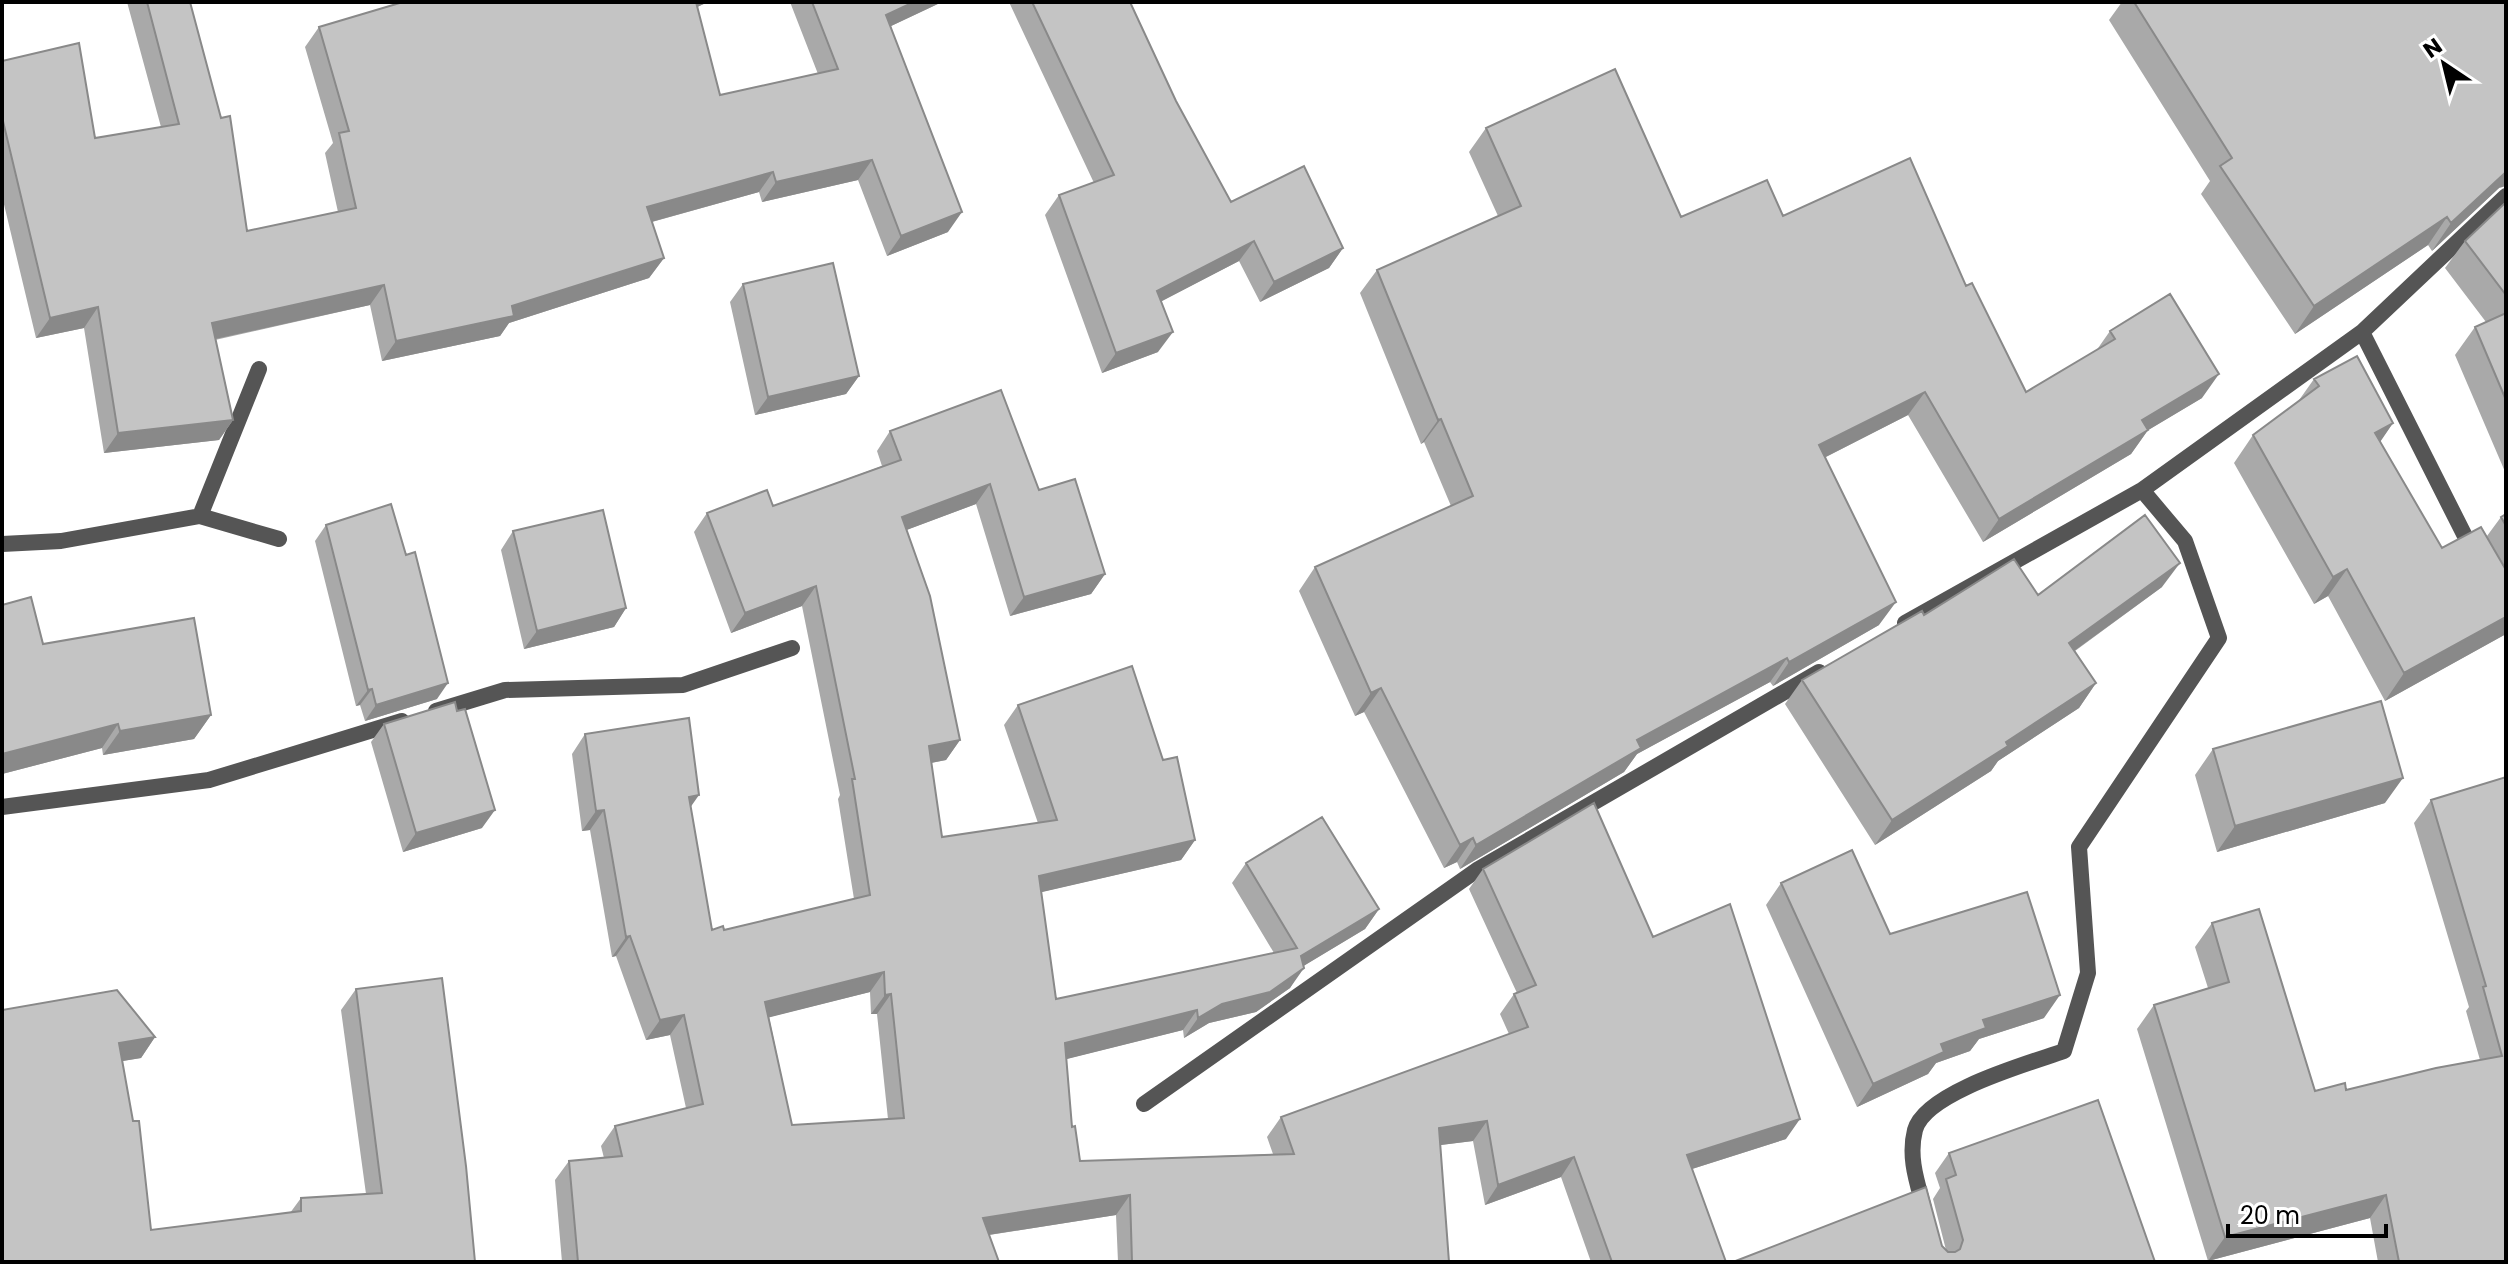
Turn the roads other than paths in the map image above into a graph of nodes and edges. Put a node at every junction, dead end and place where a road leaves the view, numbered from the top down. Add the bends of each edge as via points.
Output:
1 (2506, 196) edge
2 (2362, 332) junction
3 (259, 369) dead end
4 (2142, 490) junction
5 (200, 516) junction
6 (279, 539) dead end
7 (2, 544) edge
8 (2478, 562) edge
9 (1895, 629) edge
10 (792, 648) dead end
11 (1840, 660) edge
12 (2, 807) edge
13 (1144, 1104) dead end
14 (1927, 1220) edge

1 - 2 street
2 - 4 street
2 - 8 street
3 - 5 street
4 - 9 street
4 - 14 street via 2185,541 2219,638 2079,847 2088,973 2064,1051 1939,1100 1915,1127 1912,1164
5 - 6 street
5 - 7 street via 61,541
10 - 12 street via 683,685 505,690 209,780
11 - 13 street via 1477,870

